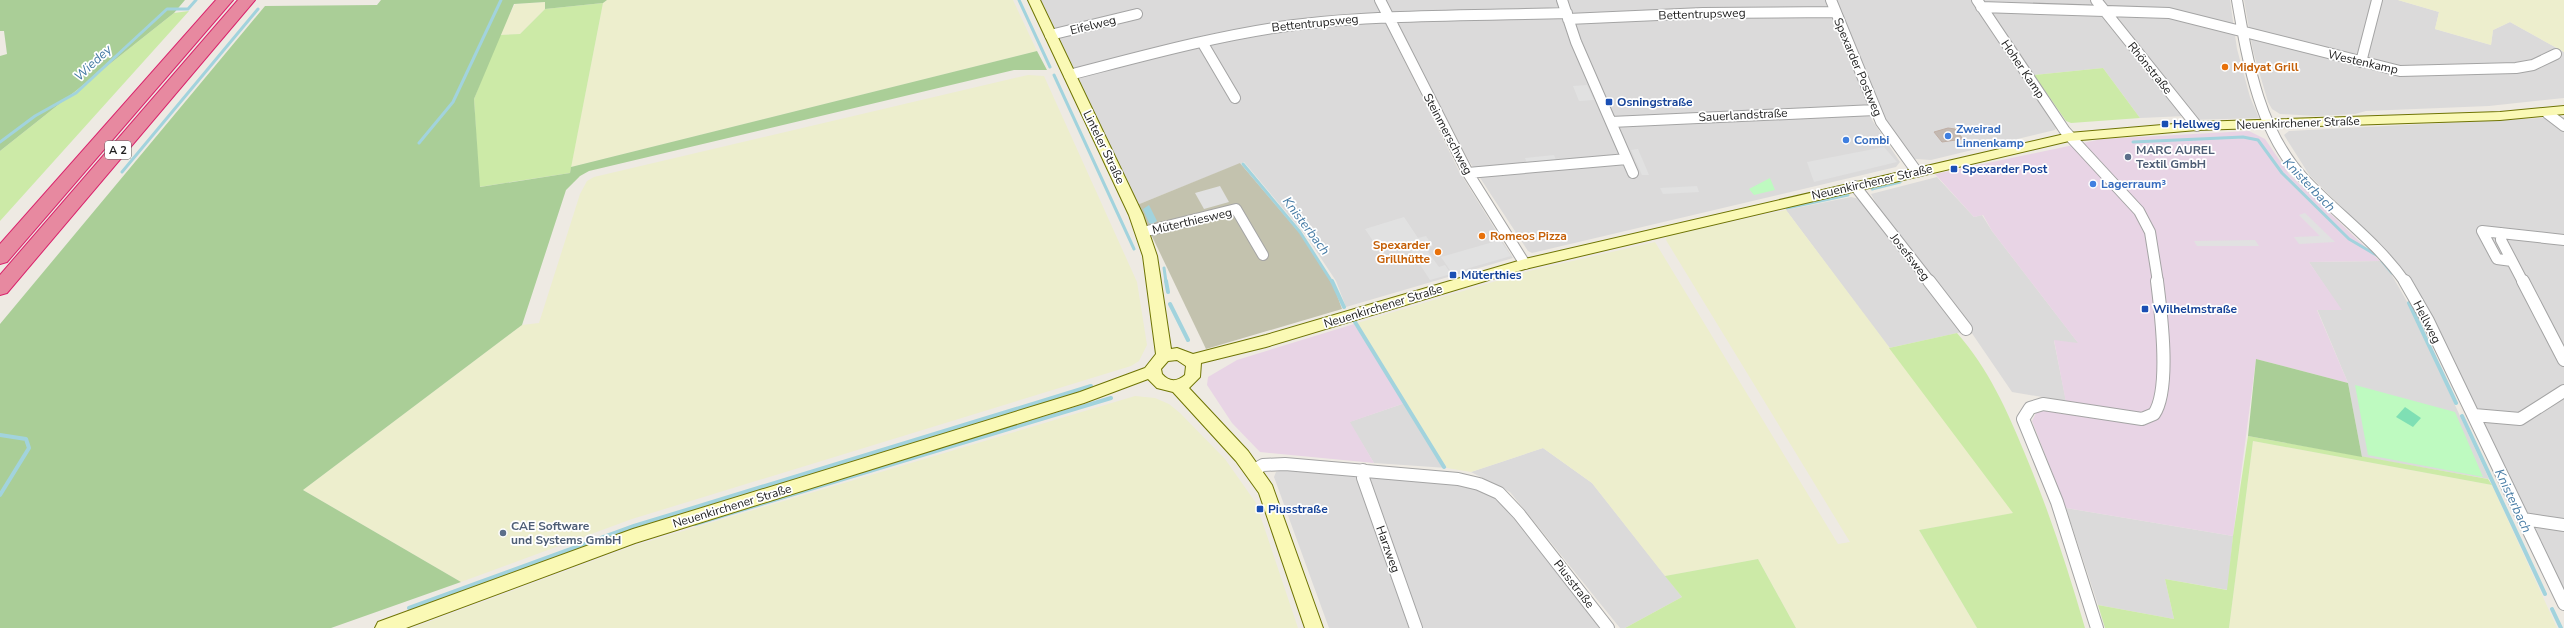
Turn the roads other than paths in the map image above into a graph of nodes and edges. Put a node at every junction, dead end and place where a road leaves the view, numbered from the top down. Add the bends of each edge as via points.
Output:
1 (225, 0) edge
2 (247, 0) edge
3 (1034, 0) edge
4 (1380, 0) edge
5 (1562, 0) edge
6 (1831, 0) edge
7 (2096, 0) edge
8 (2237, 0) edge
9 (2377, 0) edge
10 (1979, 3) edge
11 (2103, 10) junction
12 (1836, 12) junction
13 (1137, 14) dead end
14 (1567, 16) junction
15 (1389, 18) junction
16 (2242, 30) junction
17 (1050, 35) junction
18 (1202, 42) junction
19 (2556, 54) dead end
20 (2360, 62) junction
21 (1069, 75) junction
22 (1235, 98) dead end
23 (1875, 110) junction
24 (2564, 110) edge
25 (2547, 112) junction
26 (1611, 122) junction
27 (2270, 124) junction
28 (2197, 126) junction
29 (2564, 126) edge
30 (2069, 137) junction
31 (1627, 159) junction
32 (1917, 172) junction
33 (1468, 173) junction
34 (1633, 173) dead end
35 (1855, 186) junction
36 (1142, 232) junction
37 (2501, 233) junction
38 (2564, 240) edge
39 (1263, 255) dead end
40 (0, 257) edge
41 (2512, 261) junction
42 (1525, 264) junction
43 (0, 288) edge
44 (1966, 329) dead end
45 (2564, 360) edge
46 (1182, 367) junction
47 (1155, 376) junction
48 (2564, 391) edge
49 (2474, 415) junction
50 (1254, 470) junction
51 (1363, 470) junction
52 (2523, 519) junction
53 (2564, 525) edge
54 (2564, 604) edge
55 (384, 628) edge
56 (1314, 628) edge
57 (1416, 628) edge
58 (1608, 628) edge
59 (2097, 628) edge

1 - 40 highway, A 2
2 - 43 highway, A 2
3 - 17 main road, Linteler Straße
4 - 15 street, Steinmerschweg
5 - 14 street
6 - 12 street, Spexarder Postweg
7 - 11 street, Rhönstraße
8 - 16 street, Hellweg
9 - 20 street
10 - 11 street, Westenkamp
10 - 30 street, Hoher Kamp
11 - 16 street, Westenkamp via 2169,13
11 - 28 street, Rhönstraße
12 - 14 street, Bettentrupsweg
12 - 23 street, Spexarder Postweg
13 - 17 street, Eifelweg
14 - 15 street, Bettentrupsweg
14 - 26 street
15 - 18 street, Bettentrupsweg via 1285,25
15 - 33 street, Steinmerschweg
16 - 20 street, Westenkamp
16 - 27 street, Hellweg via 2260,101
17 - 21 main road, Linteler Straße
18 - 21 street, Bettentrupsweg
18 - 22 street
19 - 20 street, Westenkamp via 2516,68 2414,72 2386,69
21 - 36 main road, Linteler Straße
23 - 26 street, Sauerlandstraße
23 - 32 street, Spexarder Postweg via 1892,139
24 - 25 main road, Neuenkirchener Straße
25 - 27 main road, Neuenkirchener Straße
25 - 29 street
26 - 31 street
27 - 28 main road, Neuenkirchener Straße
27 - 49 street, Hellweg via 2274,137 2302,176 2398,272 2420,306
28 - 30 main road, Neuenkirchener Straße
30 - 32 main road, Neuenkirchener Straße
30 - 59 street via 2139,211 2147,224 2156,270 2163,332 2160,394 2154,415 2142,419 2043,404 2030,406 2023,419 2057,502
31 - 33 street
31 - 34 street
32 - 35 main road, Neuenkirchener Straße
33 - 42 street, Steinmerschweg
35 - 42 main road, Neuenkirchener Straße
35 - 44 street, Josefsweg
36 - 39 street, Müterthiesweg via 1236,209
36 - 46 main road, Linteler Straße via 1150,256 1158,300 1156,311
37 - 38 street
37 - 41 street via 2501,240
37 - 41 street via 2482,231 2497,259
41 - 45 street
42 - 46 main road, Neuenkirchener Straße via 1266,341 1257,347
46 - 47 main road via 1166,385
46 - 47 main road via 1156,362
46 - 50 main road via 1226,438
47 - 55 main road, Neuenkirchener Straße via 632,536
48 - 49 street via 2520,419
49 - 52 street, Hellweg
50 - 51 street, Piusstraße via 1263,466 1285,464
50 - 56 main road via 1274,510
51 - 57 street, Harzweg via 1365,484
51 - 58 street, Piusstraße via 1458,479 1479,484 1499,493 1519,514
52 - 53 street
52 - 54 street, Hellweg

